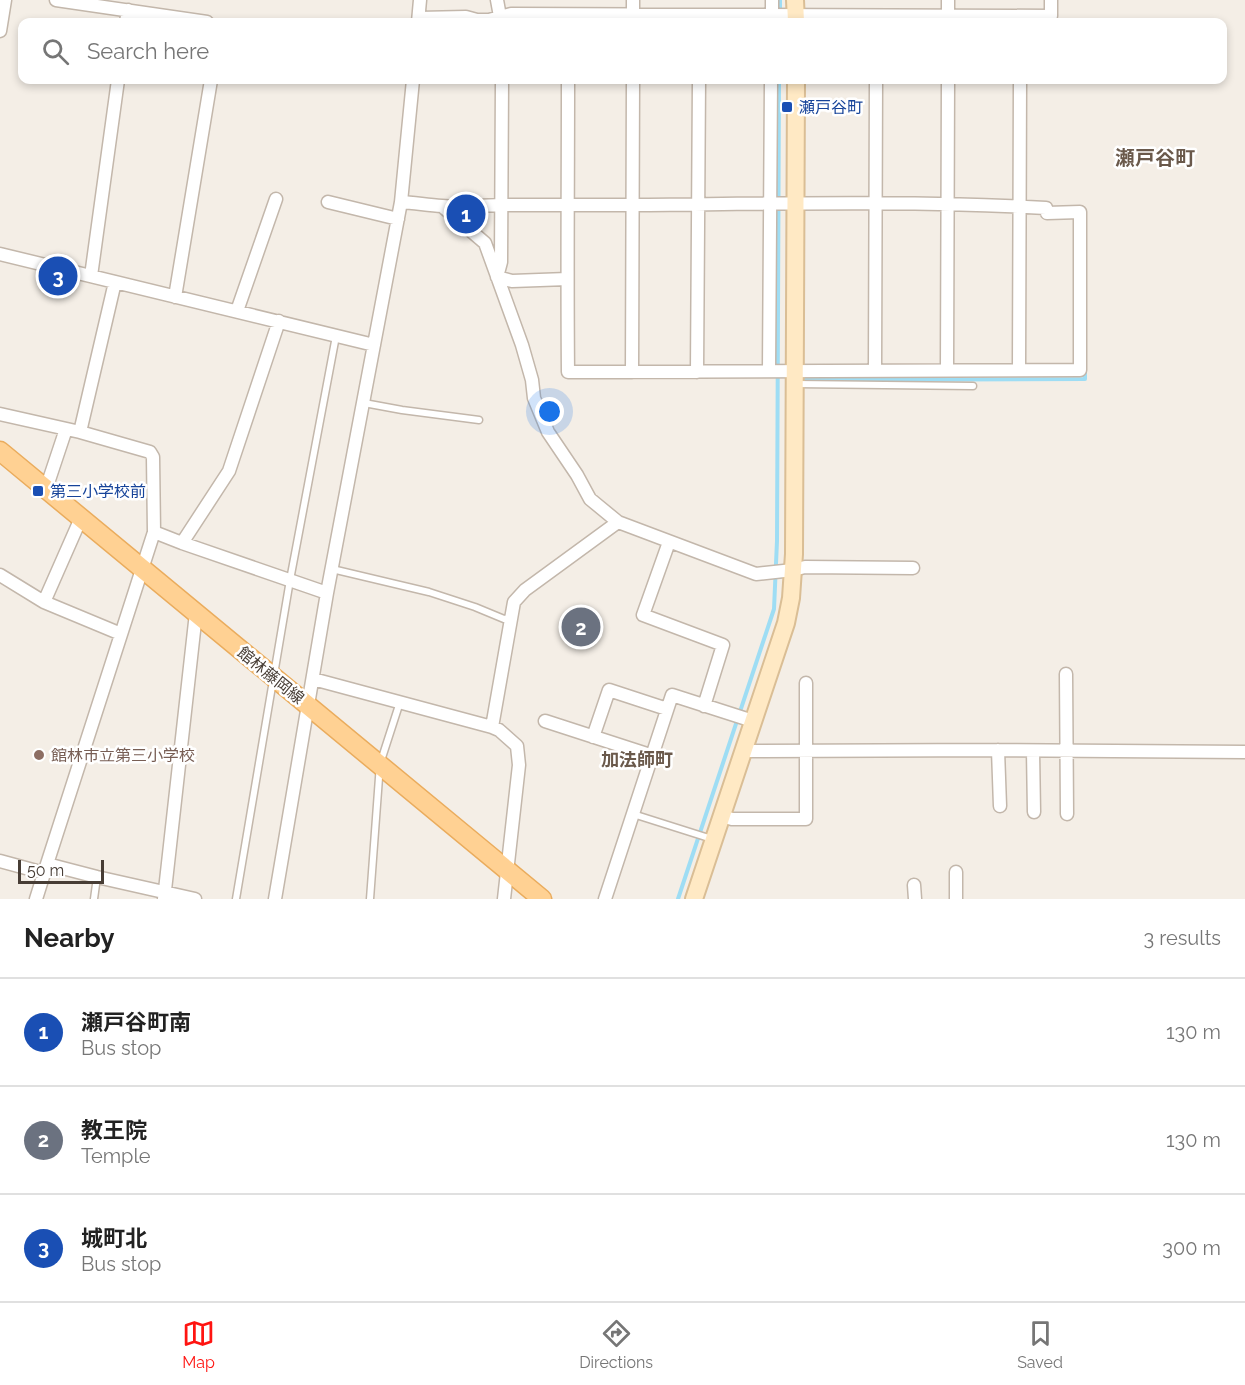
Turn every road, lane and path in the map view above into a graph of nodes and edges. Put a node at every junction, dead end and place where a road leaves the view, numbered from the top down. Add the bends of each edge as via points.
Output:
1 (5, 0) edge
2 (56, 0) edge
3 (420, 0) edge
4 (497, 0) edge
5 (633, 0) edge
6 (772, 0) edge
7 (948, 0) edge
8 (1051, 0) edge
9 (98, 3) edge
10 (796, 12) edge
11 (127, 16) edge
12 (154, 18) edge
13 (418, 18) edge
14 (450, 18) edge
15 (470, 18) edge
16 (500, 18) edge
17 (504, 18) edge
18 (557, 18) edge
19 (633, 18) edge
20 (772, 18) edge
21 (865, 18) edge
22 (948, 18) edge
23 (1030, 18) edge
24 (0, 31) edge
25 (117, 84) edge
26 (210, 84) edge
27 (413, 84) edge
28 (502, 84) edge
29 (568, 84) edge
30 (633, 84) edge
31 (699, 84) edge
32 (771, 84) edge
33 (796, 84) edge
34 (876, 84) edge
35 (948, 84) edge
36 (1020, 84) edge
37 (276, 199) dead end
38 (328, 202) dead end
39 (401, 202) junction
40 (770, 204) junction
41 (795, 204) junction
42 (876, 204) junction
43 (502, 205) junction
44 (568, 205) junction
45 (632, 205) junction
46 (698, 205) junction
47 (948, 205) junction
48 (443, 207) junction
49 (1019, 207) junction
50 (398, 219) junction
51 (0, 254) edge
52 (91, 276) junction
53 (497, 276) junction
54 (567, 279) junction
55 (115, 282) junction
56 (176, 297) junction
57 (237, 311) junction
58 (279, 321) junction
59 (336, 336) junction
60 (374, 345) junction
61 (875, 370) junction
62 (947, 370) junction
63 (1019, 370) junction
64 (769, 371) junction
65 (632, 372) junction
66 (697, 372) junction
67 (794, 377) junction
68 (973, 386) dead end
69 (364, 403) junction
70 (0, 414) edge
71 (479, 420) dead end
72 (66, 429) junction
73 (80, 432) junction
74 (0, 451) edge
75 (46, 489) junction
76 (81, 518) junction
77 (618, 522) junction
78 (154, 532) junction
79 (669, 542) junction
80 (183, 543) junction
81 (142, 568) junction
82 (913, 568) dead end
83 (332, 569) junction
84 (793, 570) junction
85 (0, 576) edge
86 (290, 580) junction
87 (327, 593) junction
88 (44, 602) junction
89 (196, 612) junction
90 (511, 618) junction
91 (121, 634) junction
92 (1066, 674) dead end
93 (274, 678) junction
94 (313, 679) junction
95 (806, 683) dead end
96 (400, 701) junction
97 (309, 705) junction
98 (704, 706) junction
99 (667, 709) junction
100 (545, 721) dead end
101 (753, 721) junction
102 (492, 727) junction
103 (593, 737) junction
104 (807, 750) junction
105 (998, 750) junction
106 (743, 751) junction
107 (1033, 751) junction
108 (1066, 751) junction
109 (1245, 752) edge
110 (652, 756) junction
111 (380, 764) junction
112 (1000, 806) dead end
113 (1034, 812) dead end
114 (633, 814) junction
115 (1067, 814) dead end
116 (722, 816) junction
117 (714, 839) junction
118 (0, 861) edge
119 (46, 868) junction
120 (506, 870) junction
121 (956, 872) dead end
122 (97, 878) junction
123 (914, 885) dead end
124 (164, 896) edge
125 (36, 899) edge
126 (94, 899) edge
127 (195, 899) edge
128 (236, 899) edge
129 (275, 899) edge
130 (370, 899) edge
131 (504, 899) edge
132 (542, 899) edge
133 (605, 899) edge
134 (694, 899) edge
135 (915, 899) edge
136 (956, 899) edge

1 - 24 street
2 - 9 street
3 - 13 street
4 - 16 street
5 - 19 street
6 - 20 street
7 - 22 street
8 - 23 street via 1051,16
9 - 11 street
10 - 20 street
10 - 21 street
11 - 12 street
14 - 15 street
17 - 18 street via 511,14
25 - 52 street
26 - 56 street
27 - 39 street
28 - 43 street
29 - 44 street
30 - 45 street
31 - 46 street
32 - 40 street
33 - 41 street
34 - 42 street
35 - 47 street
36 - 49 street
37 - 57 street
38 - 50 street
39 - 48 street
39 - 50 street
40 - 41 street
40 - 46 street
40 - 64 street
41 - 42 street
41 - 67 street
42 - 47 street
42 - 61 street
43 - 44 street
43 - 48 street
43 - 53 street via 501,262
44 - 45 street
44 - 54 street
45 - 46 street
45 - 65 street
46 - 66 street
47 - 49 street
47 - 62 street
48 - 53 street via 485,243
49 - 63 street
49 - 63 street via 1046,208 1047,213 1080,212 1080,370
50 - 60 street
51 - 52 street
52 - 55 street
53 - 54 street via 512,281
53 - 77 street via 548,432 590,499
54 - 65 street via 568,372
55 - 56 street
55 - 73 street
56 - 57 street
57 - 58 street
58 - 59 street
58 - 80 street via 229,471
59 - 60 street
59 - 86 lane
60 - 69 street
61 - 62 street
61 - 67 street
62 - 63 street
64 - 66 street
64 - 67 street
65 - 66 street
67 - 68 lane via 801,385
67 - 84 street
69 - 71 lane
69 - 83 street
70 - 72 street
72 - 73 street
72 - 75 street
73 - 78 street via 153,456
74 - 75 main road, 館林藤岡線
75 - 76 main road, 館林藤岡線
76 - 81 main road, 館林藤岡線
76 - 88 street
77 - 79 street
77 - 90 street via 525,590 514,602
78 - 80 street
78 - 81 street
79 - 84 street via 756,574
79 - 98 street via 643,615 723,645
80 - 86 street
81 - 89 main road, 館林藤岡線
81 - 91 street
82 - 84 street
83 - 87 street
83 - 90 lane via 429,592
84 - 101 street via 786,623
85 - 88 street
86 - 87 street
86 - 93 lane
87 - 94 street
88 - 91 street
89 - 93 main road, 館林藤岡線
89 - 124 street
90 - 102 street
91 - 119 street
92 - 108 street
93 - 97 main road, 館林藤岡線
93 - 128 lane
94 - 96 street
94 - 97 street
95 - 104 street
96 - 102 street
96 - 111 lane
97 - 111 main road, 館林藤岡線
97 - 129 street
98 - 99 street via 672,695
98 - 101 street
99 - 103 street via 609,690
99 - 110 street
100 - 103 street
101 - 106 street
102 - 120 street via 517,746 520,760
103 - 110 street
104 - 105 street
104 - 106 street
104 - 116 street via 806,819
105 - 107 street
105 - 112 street
106 - 116 street
107 - 108 street
107 - 113 street
108 - 109 street
108 - 115 street
110 - 114 street
111 - 120 main road, 館林藤岡線
111 - 130 lane
114 - 117 lane
114 - 133 street
116 - 117 street
117 - 134 street
118 - 119 street
119 - 122 street
119 - 125 street
120 - 131 street
120 - 132 main road, 館林藤岡線
121 - 136 street
122 - 124 street
122 - 126 lane
123 - 135 street
124 - 127 street

